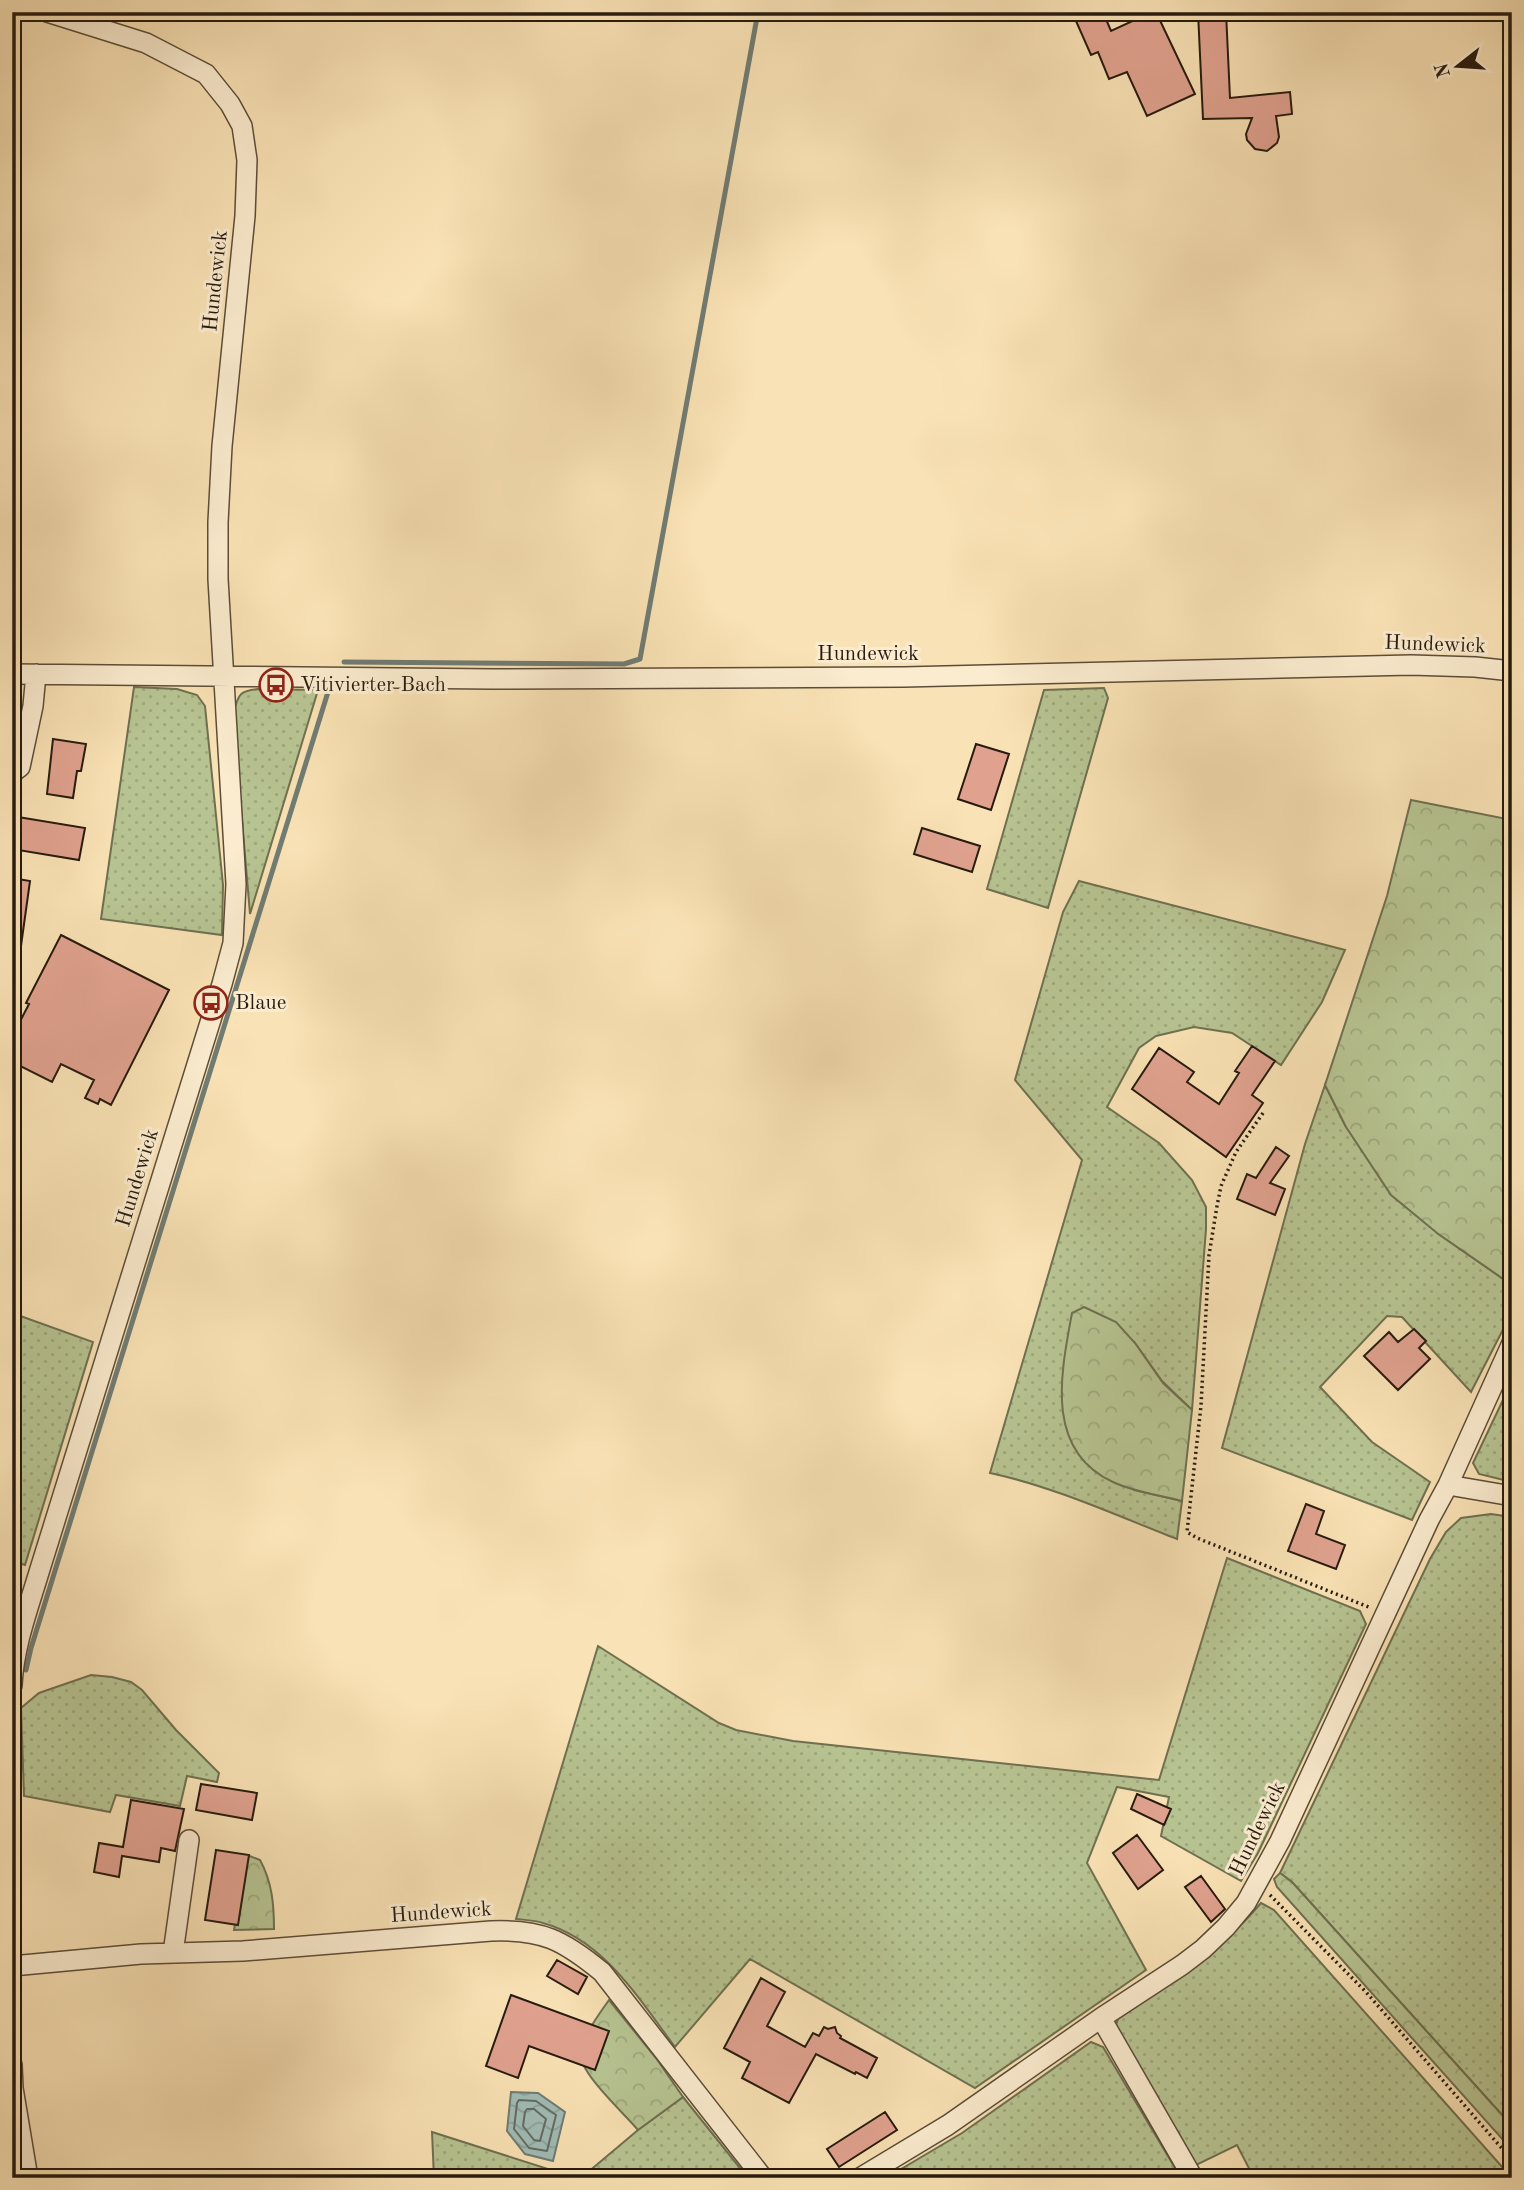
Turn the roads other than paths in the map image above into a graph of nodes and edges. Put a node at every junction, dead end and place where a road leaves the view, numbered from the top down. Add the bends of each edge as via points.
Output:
1 (47, 12) edge
2 (1512, 671) edge
3 (12, 674) edge
4 (36, 674) junction
5 (223, 675) junction
6 (12, 773) edge
7 (1512, 1343) edge
8 (1448, 1485) junction
9 (1512, 1496) edge
10 (12, 1685) edge
11 (189, 1840) dead end
12 (173, 1953) junction
13 (12, 1966) edge
14 (1101, 2018) junction
15 (12, 2065) edge
16 (28, 2178) edge
17 (763, 2178) edge
18 (860, 2178) edge
19 (1193, 2178) edge

1 - 5 street, Hundewick via 146,43 206,74 242,126 247,160 245,215 218,522
2 - 5 street, Hundewick via 1411,665 904,677
3 - 4 street, Hundewick
4 - 5 street, Hundewick
4 - 6 street via 20,767
5 - 10 street, Hundewick via 236,884 233,943 40,1569
7 - 8 street, Hundewick
8 - 9 street
8 - 14 street, Hundewick via 1280,1841 1246,1903 1182,1965
11 - 12 street
12 - 13 street, Hundewick
12 - 17 street, Hundewick via 491,1931 548,1936 602,1972
14 - 18 street, Hundewick via 948,2125
14 - 19 street
15 - 16 street

